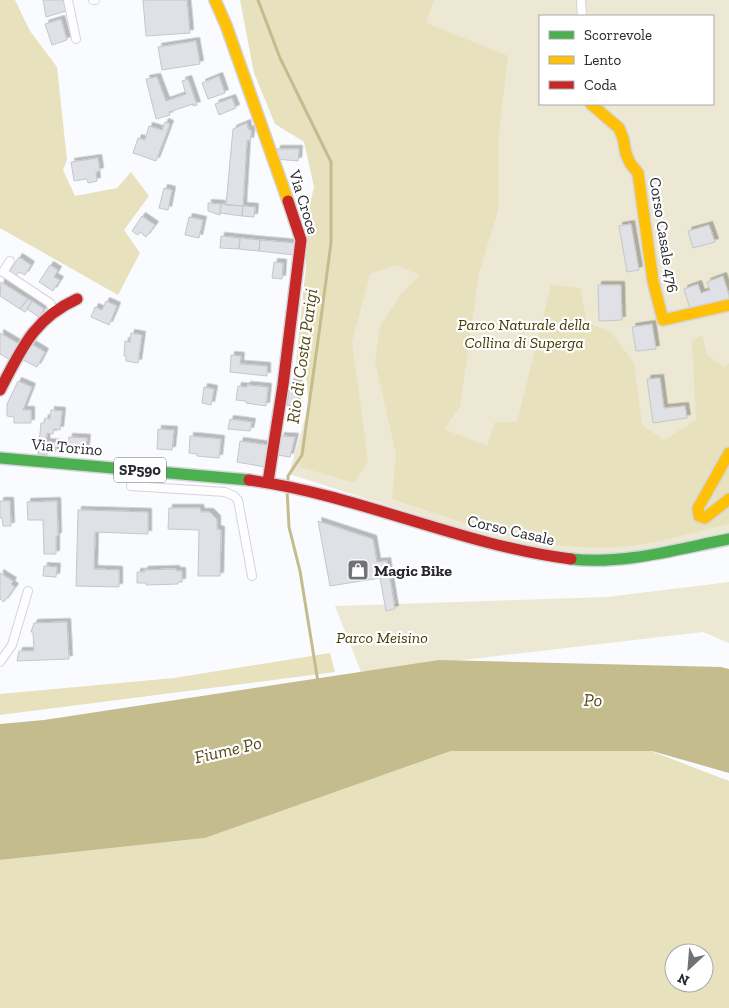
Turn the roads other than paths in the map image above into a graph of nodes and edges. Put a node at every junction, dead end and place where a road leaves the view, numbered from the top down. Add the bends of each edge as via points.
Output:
1 (68, 0) edge
2 (215, 0) edge
3 (581, 0) edge
4 (582, 15) edge
5 (76, 39) dead end
6 (591, 105) edge
7 (10, 261) dead end
8 (77, 299) dead end
9 (729, 305) edge
10 (53, 310) junction
11 (0, 390) edge
12 (729, 453) edge
13 (0, 458) edge
14 (169, 472) junction
15 (268, 482) junction
16 (285, 484) joint
17 (131, 486) dead end
18 (168, 488) junction
19 (729, 498) edge
20 (729, 539) edge
21 (252, 576) dead end
22 (28, 591) dead end
23 (0, 662) edge

1 - 5 street
2 - 15 street, Via Croce via 301,240
3 - 4 street
6 - 9 street, Corso Casale 476 via 619,128 626,154 638,172 653,281 663,320
7 - 10 street via 3,272 50,303
8 - 10 street
10 - 11 street via 31,333
12 - 19 street via 698,508 699,516 705,518 712,514
13 - 14 street, Via Torino / SP590
14 - 15 street, Via Torino / SP590
14 - 18 street
15 - 16 street, Via Torino / SP590
16 - 20 street, Corso Casale / SP590 via 364,504 492,544 547,556 584,560 634,557
17 - 18 street
18 - 21 street via 225,492 238,500
22 - 23 street via 12,645

